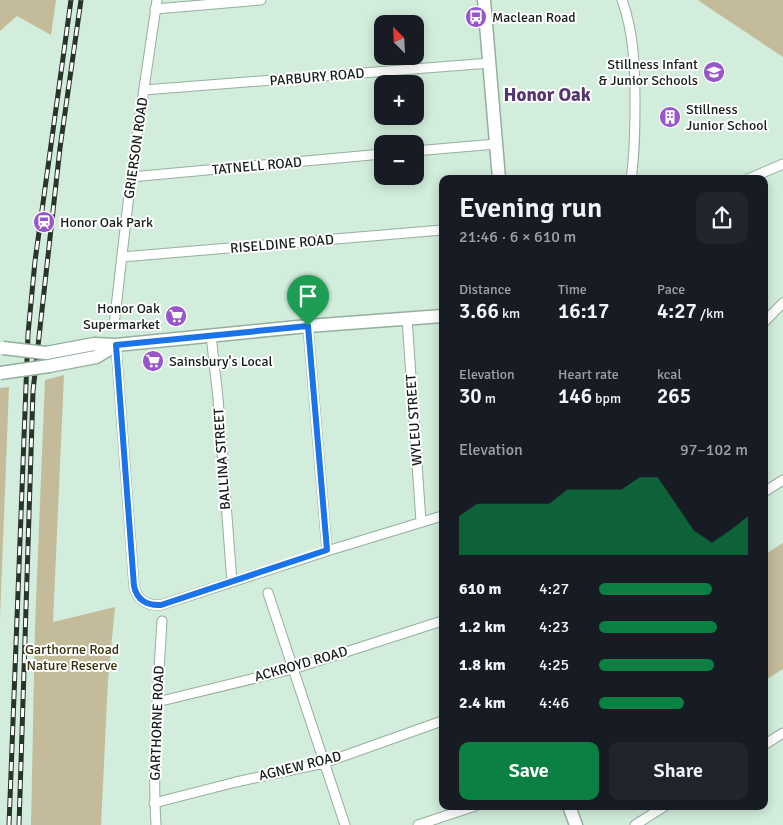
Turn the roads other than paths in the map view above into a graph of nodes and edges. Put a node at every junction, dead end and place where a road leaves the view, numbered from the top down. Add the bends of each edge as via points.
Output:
1 (261, 0) edge
2 (484, 0) edge
3 (622, 0) edge
4 (156, 5) edge
5 (490, 63) junction
6 (144, 90) junction
7 (496, 144) junction
8 (424, 150) edge
9 (374, 155) edge
10 (783, 164) edge
11 (499, 175) edge
12 (631, 175) edge
13 (757, 175) edge
14 (131, 177) junction
15 (439, 230) edge
16 (122, 257) junction
17 (783, 303) edge
18 (439, 316) edge
19 (407, 318) junction
20 (768, 318) edge
21 (114, 325) dead end
22 (308, 326) junction
23 (211, 336) junction
24 (116, 345) junction
25 (2, 348) edge
26 (47, 360) junction
27 (0, 373) edge
28 (783, 480) edge
29 (768, 489) edge
30 (439, 517) edge
31 (421, 522) junction
32 (327, 550) junction
33 (232, 582) junction
34 (268, 593) dead end
35 (162, 621) dead end
36 (439, 621) edge
37 (293, 669) junction
38 (157, 702) junction
39 (439, 721) edge
40 (783, 733) edge
41 (768, 742) edge
42 (324, 763) junction
43 (154, 803) junction
44 (463, 810) edge
45 (570, 810) edge
46 (659, 810) edge
47 (156, 825) edge
48 (345, 825) edge
49 (418, 825) edge
50 (576, 825) edge
51 (635, 825) edge

1 - 4 street
2 - 5 main road
3 - 12 street via 634,64 635,142
4 - 6 street, GRIERSON ROAD
5 - 6 street, PARBURY ROAD
5 - 7 main road
6 - 14 street, GRIERSON ROAD
7 - 8 street
7 - 11 main road
9 - 14 street, TATNELL ROAD
10 - 13 street
14 - 16 street, GRIERSON ROAD
15 - 16 street, RISELDINE ROAD
16 - 21 street, GRIERSON ROAD
17 - 20 street
18 - 19 main road
19 - 22 main road
19 - 31 street, WYLEU STREET
22 - 23 main road
22 - 32 street
23 - 24 main road
23 - 33 street, BALLINA STREET
24 - 26 main road via 94,344
24 - 33 street via 135,591 142,601 161,605
25 - 26 main road, bridge
26 - 27 main road, bridge
28 - 29 street
30 - 31 street
31 - 32 street
32 - 33 street
34 - 37 street
35 - 38 street, GARTHORNE ROAD
36 - 37 street, ACKROYD ROAD
37 - 38 street, ACKROYD ROAD
37 - 42 street
38 - 43 street, GARTHORNE ROAD
39 - 42 street, AGNEW ROAD
40 - 41 street
42 - 43 street, AGNEW ROAD
42 - 48 street
43 - 47 street, GARTHORNE ROAD
44 - 49 street
45 - 50 main road
46 - 51 street

